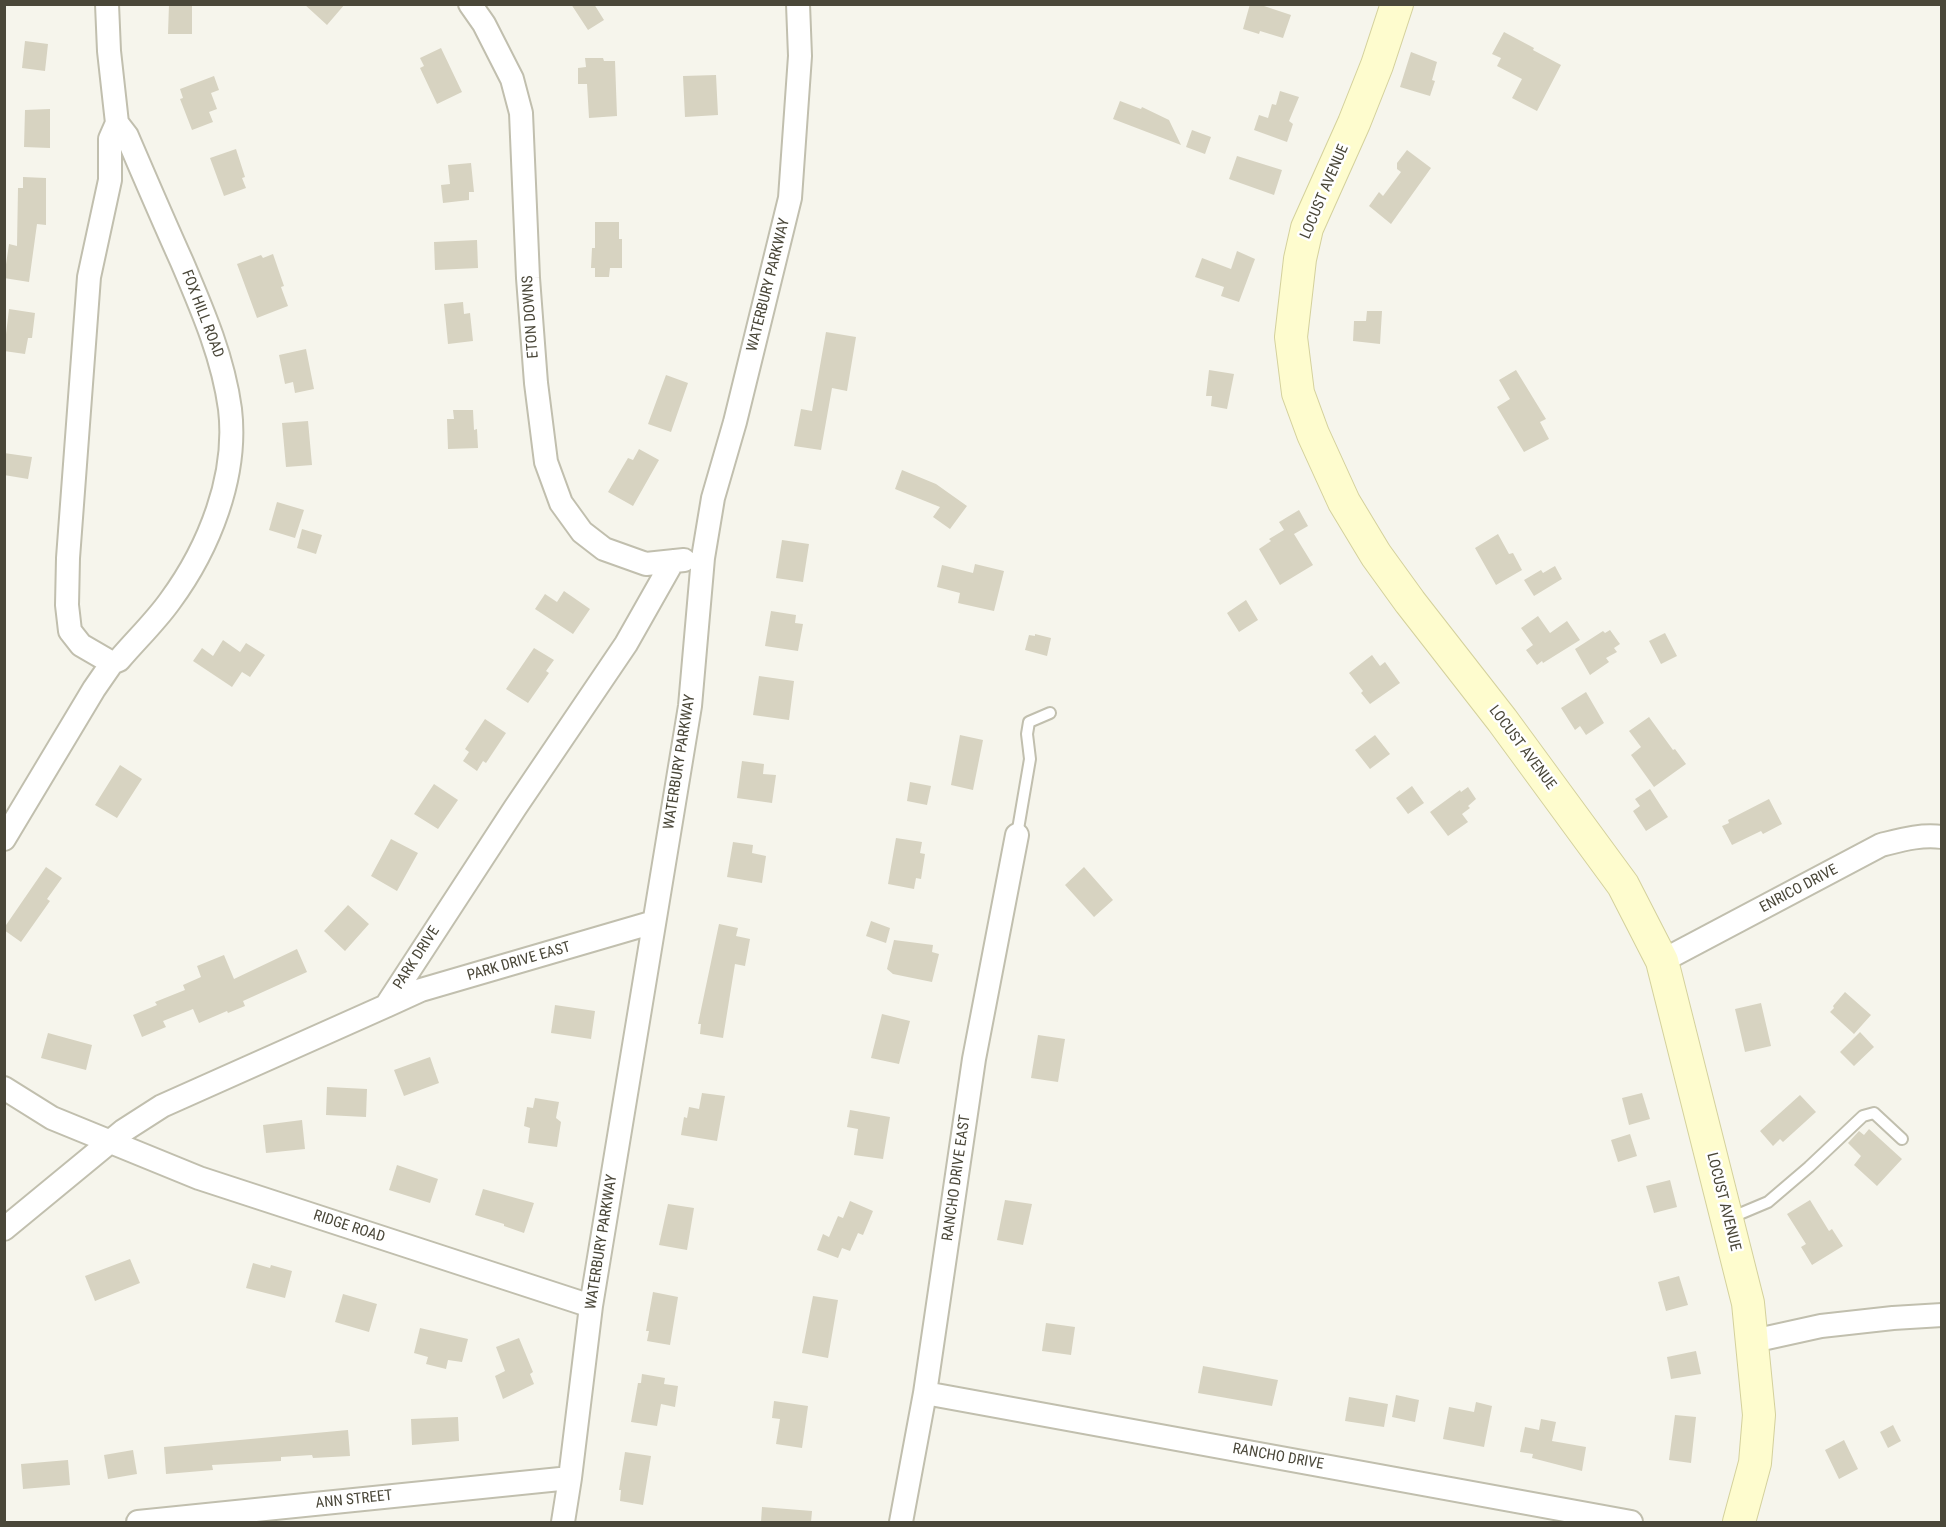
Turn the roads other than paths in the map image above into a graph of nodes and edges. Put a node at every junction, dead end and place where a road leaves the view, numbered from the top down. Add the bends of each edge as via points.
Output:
1 (107, 4) edge
2 (470, 4) edge
3 (798, 4) edge
4 (1397, 4) edge
5 (117, 123) junction
6 (703, 558) junction
7 (673, 561) junction
8 (112, 663) junction
9 (1050, 713) dead end
10 (1017, 835) joint
11 (1941, 837) edge
12 (4, 839) edge
13 (654, 922) junction
14 (1662, 961) junction
15 (386, 1006) junction
16 (4, 1088) edge
17 (1902, 1139) dead end
18 (109, 1142) junction
19 (1727, 1219) junction
20 (4, 1229) edge
21 (591, 1306) junction
22 (1941, 1315) edge
23 (1753, 1341) junction
24 (925, 1393) junction
25 (570, 1478) junction
26 (138, 1522) edge
27 (563, 1522) edge
28 (901, 1522) edge
29 (1631, 1522) edge
30 (1739, 1522) edge

1 - 5 street, FOX HILL ROAD
2 - 7 street, ETON DOWNS via 512,79 521,113 536,383 546,462 561,503 589,538 604,549 646,564
3 - 6 street, WATERBURY PARKWAY via 800,56 790,198 713,498
4 - 14 street, LOCUST AVENUE via 1354,123 1307,228 1291,337 1298,393 1312,434 1344,502 1376,555 1623,885
5 - 8 street, FOX HILL ROAD via 110,139 110,180 89,277 67,605 70,631 81,645
5 - 8 street, FOX HILL ROAD via 127,136 218,353 230,408 231,434 228,470 218,509 198,556 170,602 119,660
6 - 7 street
6 - 13 street, WATERBURY PARKWAY via 690,706
7 - 15 street, PARK DRIVE via 626,644
8 - 12 street, FOX HILL ROAD
9 - 10 lane via 1029,722 1030,759
10 - 24 street, RANCHO DRIVE EAST via 974,1059
11 - 14 street, ENRICO DRIVE via 1932,835 1881,845
13 - 15 street, PARK DRIVE EAST via 421,990
13 - 21 street, WATERBURY PARKWAY
14 - 19 street, LOCUST AVENUE
15 - 18 street, PARK DRIVE via 162,1106
16 - 18 street via 52,1118
17 - 19 lane via 1874,1113 1863,1116 1767,1202
18 - 20 street, PARK DRIVE
18 - 21 street, RIDGE ROAD via 199,1178
19 - 23 street, LOCUST AVENUE via 1749,1303
21 - 25 street, WATERBURY PARKWAY
22 - 23 street via 1821,1326
23 - 30 street, LOCUST AVENUE via 1759,1415 1755,1463
24 - 28 street, RANCHO DRIVE EAST
24 - 29 street, RANCHO DRIVE
25 - 26 street, ANN STREET
25 - 27 street, WATERBURY PARKWAY

